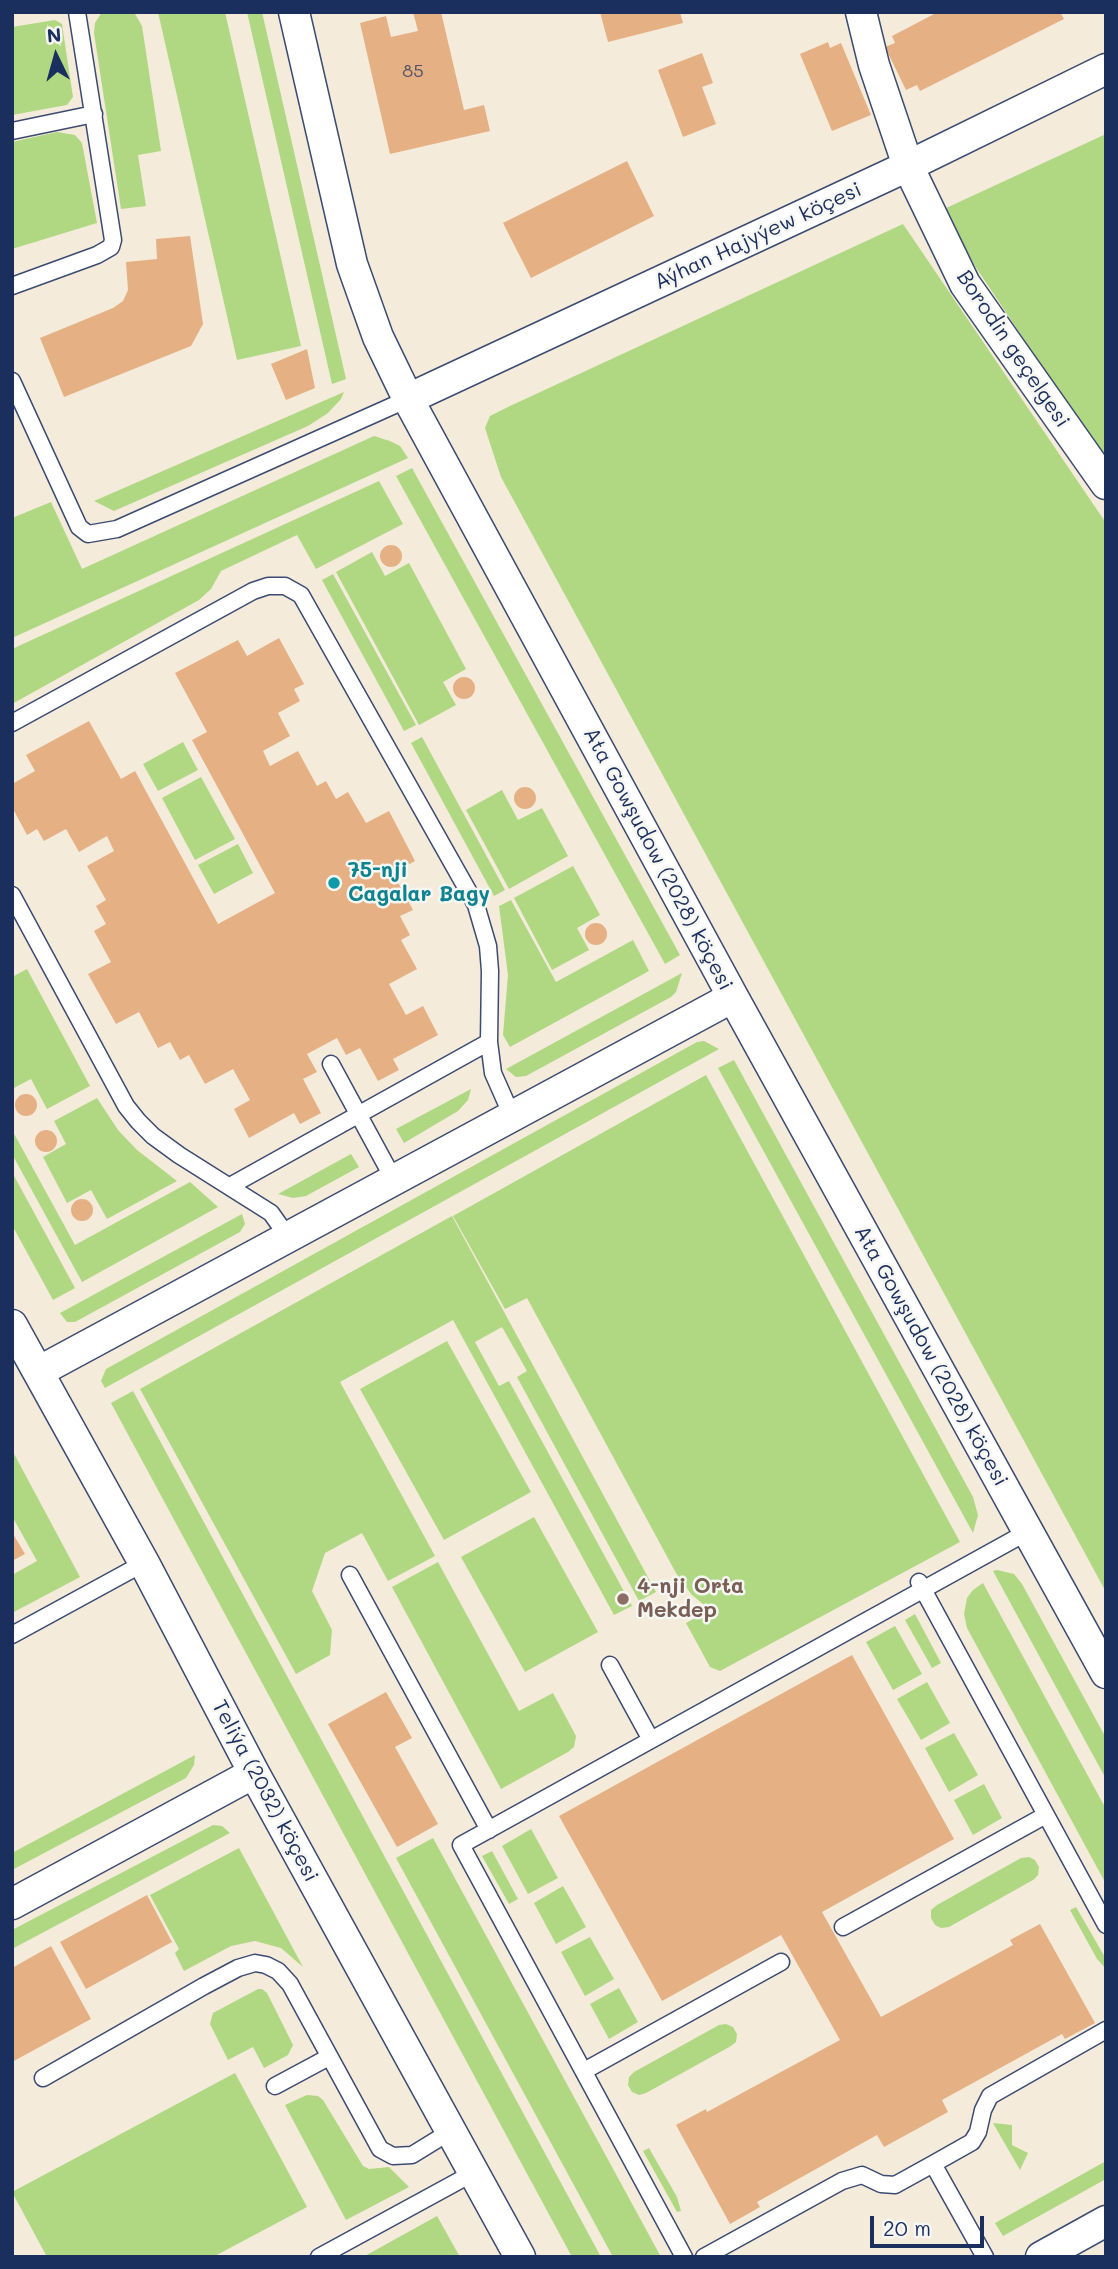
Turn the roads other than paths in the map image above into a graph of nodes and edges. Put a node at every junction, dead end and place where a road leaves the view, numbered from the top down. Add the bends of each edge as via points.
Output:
1 (78, 12) edge
2 (294, 12) edge
3 (861, 12) edge
4 (1106, 69) edge
5 (93, 114) junction
6 (12, 131) edge
7 (908, 166) junction
8 (12, 286) edge
9 (12, 381) edge
10 (408, 399) junction
11 (1106, 484) edge
12 (12, 723) edge
13 (12, 895) edge
14 (733, 998) junction
15 (489, 1042) junction
16 (331, 1064) dead end
17 (359, 1114) junction
18 (512, 1116) junction
19 (394, 1180) junction
20 (230, 1186) junction
21 (288, 1237) junction
22 (12, 1325) edge
23 (38, 1371) junction
24 (1029, 1531) junction
25 (144, 1563) junction
26 (350, 1575) dead end
27 (920, 1585) junction
28 (12, 1635) edge
29 (610, 1665) dead end
30 (1106, 1673) edge
31 (651, 1740) junction
32 (254, 1773) junction
33 (1046, 1815) junction
34 (489, 1830) junction
35 (12, 1904) edge
36 (1106, 1925) edge
37 (843, 1927) dead end
38 (781, 1962) dead end
39 (1106, 2030) edge
40 (329, 2057) junction
41 (584, 2071) junction
42 (43, 2078) dead end
43 (275, 2086) dead end
44 (452, 2131) junction
45 (933, 2164) junction
46 (475, 2172) junction
47 (1106, 2221) edge
48 (319, 2257) edge
49 (520, 2257) edge
50 (684, 2257) edge
51 (704, 2257) edge
52 (985, 2257) edge
53 (1041, 2257) edge

1 - 5 lane
2 - 10 street, Ata Gowşudow (2028) köçesi via 352,264 378,337
3 - 7 street, Borodin geçelgesi
4 - 7 street, Aýhan Hajyýew köçesi
5 - 6 lane
5 - 8 lane via 111,247
7 - 10 street, Aýhan Hajyýew köçesi
7 - 11 street, Borodin geçelgesi via 965,284
9 - 10 lane via 79,527 88,534 117,529
10 - 14 street, Ata Gowşudow (2028) köçesi
12 - 15 lane via 253,591 285,586 300,595 475,905 488,946
13 - 20 lane via 126,1106 153,1136
14 - 18 street
14 - 24 street, Ata Gowşudow (2028) köçesi
15 - 17 lane
15 - 18 lane via 493,1073
16 - 17 lane
17 - 19 lane
17 - 20 lane
18 - 19 street
19 - 21 street
20 - 21 lane via 271,1213
21 - 23 street
22 - 23 street, Teliýa (2032) köçesi
23 - 25 street, Teliýa (2032) köçesi
24 - 27 lane
24 - 30 street, Ata Gowşudow (2028) köçesi
25 - 28 lane
25 - 32 street, Teliýa (2032) köçesi
26 - 34 lane
27 - 31 lane
27 - 33 lane
29 - 31 lane
31 - 34 lane
32 - 35 street
32 - 44 street, Teliýa (2032) köçesi
33 - 36 lane
33 - 37 lane
34 - 41 lane via 461,1845
38 - 41 lane
39 - 45 lane via 990,2096 972,2142
40 - 42 lane via 290,1984 267,1965 255,1963 204,1986
40 - 43 lane
40 - 44 lane via 380,2149 393,2156 412,2155
41 - 50 lane
44 - 46 street, Teliýa (2032) köçesi
45 - 51 lane via 895,2185 881,2185 862,2175 842,2181
45 - 52 lane
46 - 48 lane
46 - 49 street, Teliýa (2032) köçesi
47 - 53 street

